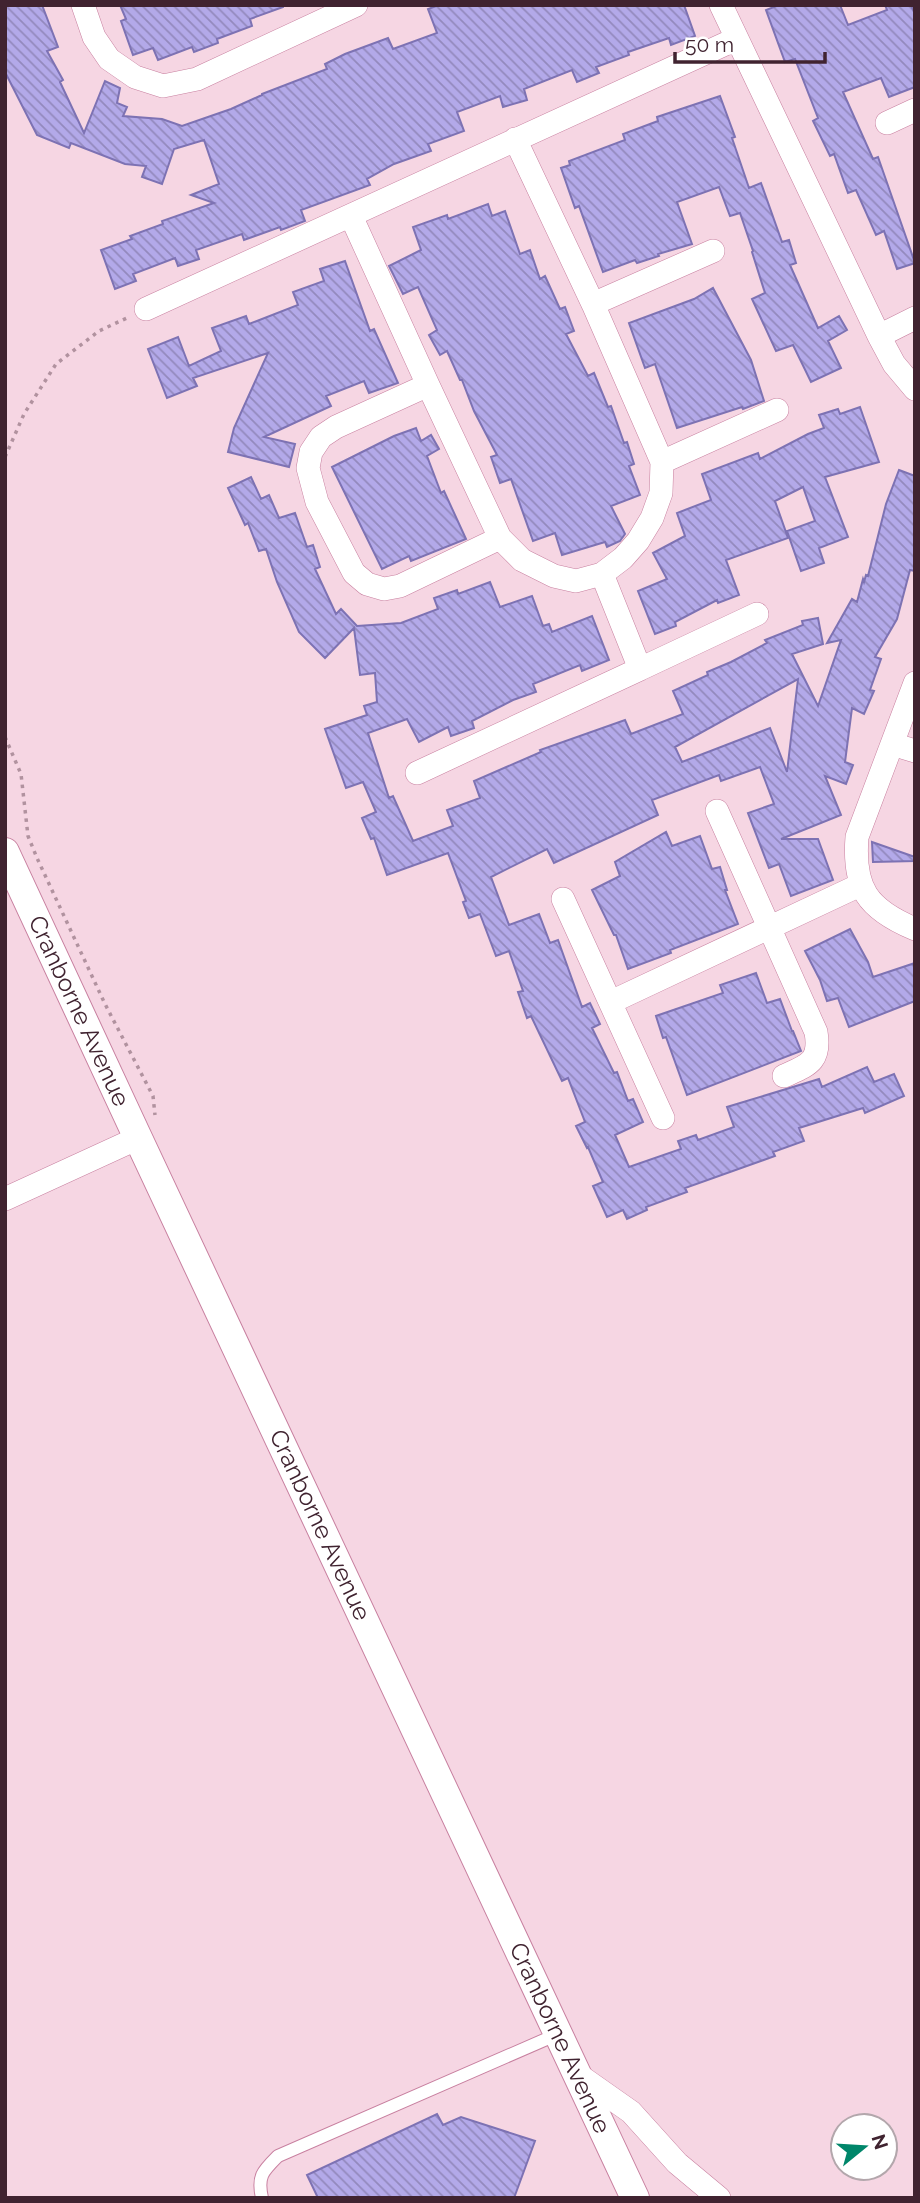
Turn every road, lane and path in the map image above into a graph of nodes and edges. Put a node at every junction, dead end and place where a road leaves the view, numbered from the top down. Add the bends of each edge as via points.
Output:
1 (83, 5) edge
2 (356, 5) edge
3 (721, 5) edge
4 (736, 39) junction
5 (915, 110) edge
6 (887, 123) dead end
7 (515, 139) junction
8 (351, 216) junction
9 (713, 251) dead end
10 (593, 304) junction
11 (146, 309) joint
12 (915, 318) edge
13 (879, 336) junction
14 (428, 385) junction
15 (915, 390) edge
16 (777, 410) dead end
17 (5, 457) edge
18 (663, 462) junction
19 (500, 538) junction
20 (601, 574) junction
21 (757, 614) dead end
22 (640, 670) junction
23 (915, 682) edge
24 (5, 737) edge
25 (892, 744) junction
26 (915, 751) edge
27 (417, 773) dead end
28 (718, 811) dead end
29 (5, 852) edge
30 (860, 884) junction
31 (563, 899) dead end
32 (771, 927) junction
33 (915, 929) edge
34 (611, 1002) junction
35 (784, 1076) dead end
36 (663, 1118) dead end
37 (138, 1138) junction
38 (5, 1199) edge
39 (558, 2034) junction
40 (577, 2074) junction
41 (262, 2198) edge
42 (635, 2198) edge
43 (719, 2198) edge

1 - 2 street via 94,37 109,59 135,77 163,86 197,79
3 - 4 street
4 - 7 street
4 - 13 street
5 - 6 street
7 - 8 street
7 - 10 street
8 - 11 street
8 - 14 street
9 - 10 street
10 - 18 street
11 - 17 path via 99,331 56,364 24,414
12 - 13 street
13 - 15 street
14 - 19 street
14 - 19 street via 321,437 308,468 317,502 354,573 367,584 384,589 400,586
16 - 18 street
18 - 20 street via 661,493 652,518 623,558
19 - 20 street via 522,560 554,576 576,580
20 - 22 street
21 - 22 street
22 - 27 street
23 - 25 street
24 - 37 path via 21,774 28,836 37,858 153,1096 155,1118
25 - 26 street
25 - 30 street via 857,837 855,863
28 - 32 street
29 - 37 street, Cranborne Avenue
30 - 32 street
30 - 33 street via 874,904
31 - 34 street
32 - 34 street
32 - 35 street via 818,1044 817,1055 809,1064
34 - 36 street
37 - 38 street
37 - 39 street, Cranborne Avenue
39 - 40 street, Cranborne Avenue
39 - 41 lane via 278,2156 258,2183
40 - 42 street, Cranborne Avenue
40 - 43 street via 631,2112 677,2163

